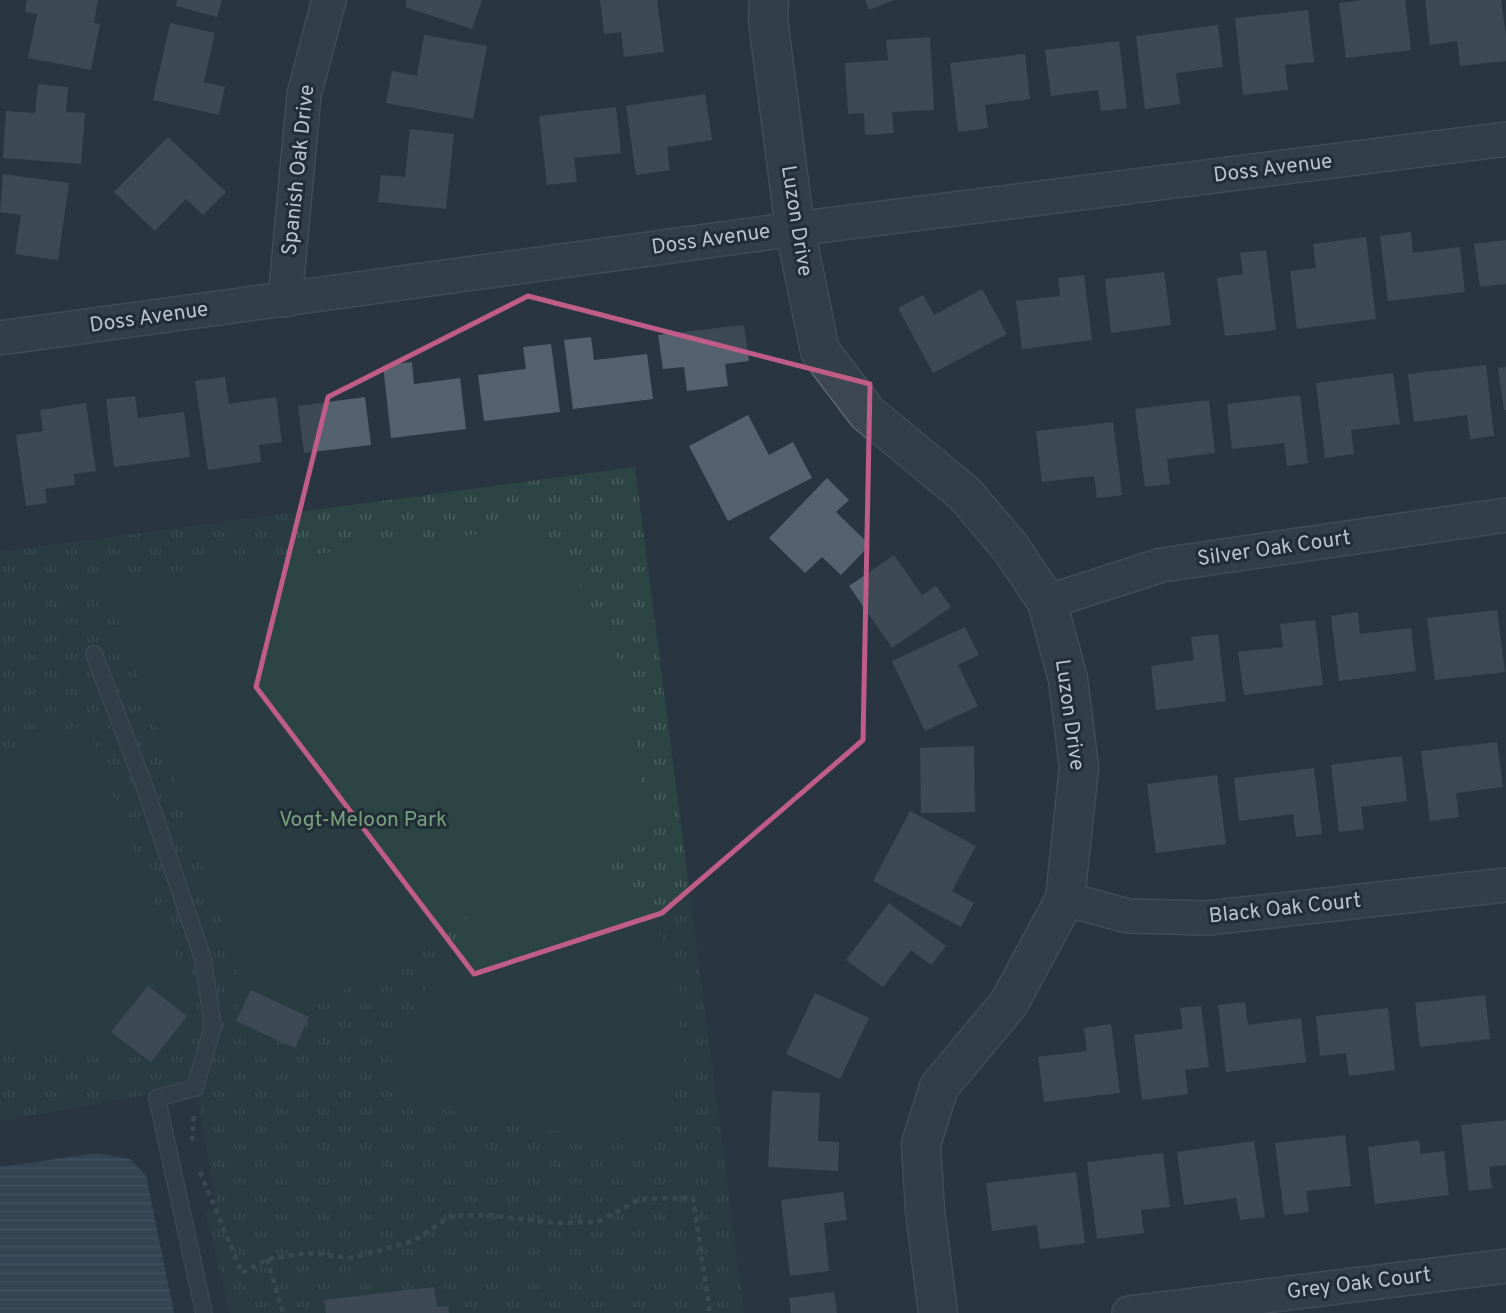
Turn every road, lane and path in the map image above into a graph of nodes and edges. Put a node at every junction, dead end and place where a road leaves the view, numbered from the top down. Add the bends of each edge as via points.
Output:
1 (329, 0) edge
2 (769, 0) edge
3 (1506, 139) edge
4 (795, 229) junction
5 (285, 300) junction
6 (0, 338) edge
7 (1506, 515) edge
8 (1047, 602) junction
9 (94, 654) dead end
10 (1506, 885) edge
11 (1065, 899) junction
12 (195, 1088) junction
13 (191, 1154) dead end
14 (197, 1166) dead end
15 (267, 1259) junction
16 (1506, 1266) edge
17 (1335, 1300) edge
18 (204, 1313) edge
19 (283, 1313) edge
20 (710, 1313) edge
21 (938, 1313) edge
22 (1129, 1313) edge

1 - 5 street, Spanish Oak Drive via 304,95
2 - 4 street, Luzon Drive
3 - 4 street, Doss Avenue
4 - 5 street, Doss Avenue
4 - 8 street, Luzon Drive via 820,351 867,414 964,494 1010,547
5 - 6 street, Doss Avenue
7 - 8 street, Silver Oak Court via 1162,565
8 - 11 street, Luzon Drive via 1068,679 1079,767
9 - 12 lane via 203,959 213,1026
10 - 11 street, Black Oak Court via 1208,918 1128,916
11 - 21 street, Luzon Drive via 1009,1003 939,1087 921,1144
12 - 13 path
12 - 18 lane via 157,1098
14 - 15 path via 242,1273
15 - 19 path
15 - 20 path via 306,1253 352,1258 413,1241 451,1216 597,1222 641,1199 692,1198
16 - 17 street, Grey Oak Court
17 - 22 street, Grey Oak Court

